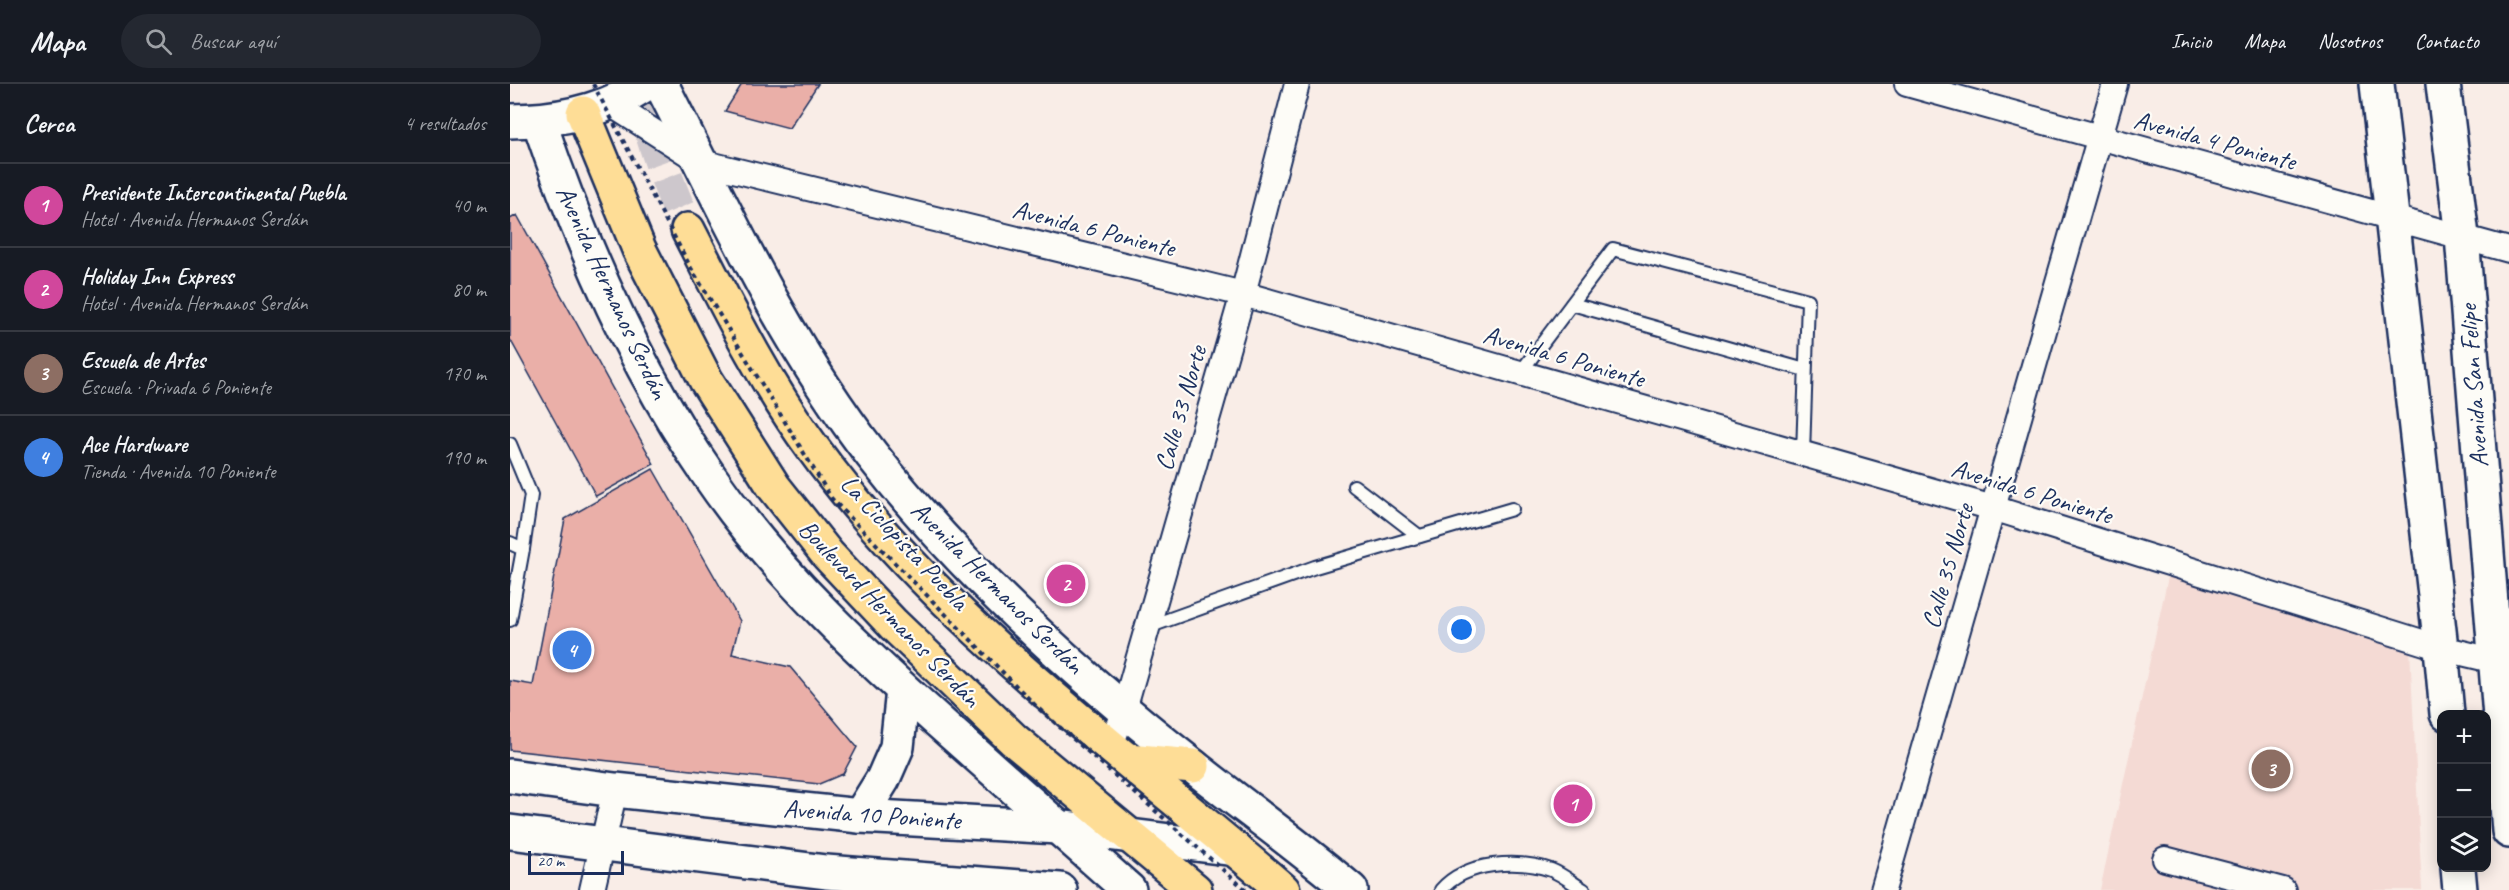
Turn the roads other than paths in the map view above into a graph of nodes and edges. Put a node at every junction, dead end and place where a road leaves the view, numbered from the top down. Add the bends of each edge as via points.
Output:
1 (646, 84) edge
2 (661, 84) edge
3 (1297, 84) edge
4 (1907, 84) edge
5 (2115, 84) edge
6 (2377, 84) edge
7 (2443, 84) edge
8 (595, 100) edge
9 (524, 121) edge
10 (2099, 138) junction
11 (701, 162) junction
12 (2392, 217) junction
13 (688, 230) tunnel mouth
14 (2462, 237) junction
15 (2509, 250) edge
16 (1243, 294) junction
17 (1572, 304) junction
18 (1805, 370) junction
19 (1520, 373) junction
20 (510, 444) edge
21 (1803, 454) junction
22 (1354, 486) dead end
23 (1993, 508) junction
24 (1512, 509) dead end
25 (1419, 536) junction
26 (510, 543) edge
27 (523, 549) junction
28 (510, 620) edge
29 (1148, 627) junction
30 (2441, 648) junction
31 (2502, 663) edge
32 (903, 690) junction
33 (1124, 709) junction
34 (2446, 710) edge
35 (1120, 753) junction
36 (1193, 766) junction
37 (510, 776) edge
38 (615, 790) junction
39 (860, 816) junction
40 (1058, 827) junction
41 (2509, 831) edge
42 (510, 832) edge
43 (1127, 835) junction
44 (603, 844) junction
45 (1235, 849) junction
46 (2165, 859) dead end
47 (2458, 872) edge
48 (836, 881) edge
49 (592, 890) edge
50 (1060, 890) edge
51 (1129, 890) edge
52 (1195, 890) edge
53 (1283, 890) edge
54 (1351, 890) edge
55 (1441, 890) edge
56 (1584, 890) edge
57 (1883, 890) edge
58 (2283, 890) edge
59 (2460, 890) edge

1 - 8 main road
2 - 11 main road, Avenida Hermanos Serdán
3 - 16 street, Calle 33 Norte
4 - 10 street, Avenida 4 Poniente
5 - 10 street, Calle 35 Norte
6 - 12 main road
7 - 14 main road, Avenida San Felipe
8 - 9 main road
8 - 11 street, Avenida 6 Poniente
8 - 43 main road, Boulevard Hermanos Serdán via 644,260 706,380 774,487 828,555 893,624 1014,740
9 - 32 main road, Avenida Hermanos Serdán via 561,187 592,262 649,378 710,477 774,558 835,625
10 - 12 street, Avenida 4 Poniente
10 - 23 street, Calle 35 Norte
11 - 16 street, Avenida 6 Poniente
11 - 33 main road, Avenida Hermanos Serdán via 798,348 871,454 950,547
12 - 14 street, Avenida 4 Poniente
12 - 30 main road
13 - 35 main road, Boulevard Hermanos Serdán via 744,339 811,446 866,516 931,586 1063,707
14 - 15 street, Avenida 4 Poniente
14 - 31 main road, Avenida San Felipe
16 - 19 street, Avenida 6 Poniente
16 - 29 street, Calle 33 Norte
17 - 18 lane
17 - 18 lane via 1612,249 1808,300
17 - 19 lane
18 - 21 lane
19 - 21 street, Avenida 6 Poniente
20 - 27 lane via 531,495
21 - 23 street, Avenida 6 Poniente
22 - 25 lane
23 - 30 street, Avenida 6 Poniente
23 - 57 street, Calle 35 Norte
24 - 25 lane
25 - 29 lane via 1315,567
26 - 27 lane
27 - 28 lane
29 - 33 street, Calle 33 Norte
30 - 31 street, Avenida 6 Poniente
30 - 34 main road
31 - 41 main road, Avenida San Felipe
32 - 39 main road via 897,747
32 - 40 main road, Avenida Hermanos Serdán
33 - 35 street, Calle 33 Norte
33 - 36 main road, Avenida Hermanos Serdán
35 - 36 main road
35 - 45 main road, Boulevard Hermanos Serdán
36 - 54 main road, Avenida Hermanos Serdán
37 - 38 main road, Avenida 10 Poniente
38 - 39 main road, Avenida 10 Poniente
38 - 44 street
39 - 40 main road, Avenida 10 Poniente
40 - 43 main road, Avenida 10 Poniente
40 - 51 main road, Avenida Hermanos Serdán
42 - 44 main road
43 - 45 main road, Avenida 10 Poniente
43 - 52 main road, Boulevard Hermanos Serdán
44 - 48 main road
44 - 49 street
45 - 53 main road, Boulevard Hermanos Serdán
46 - 58 street
47 - 59 main road
48 - 50 main road
55 - 56 lane via 1473,869 1514,863 1552,871

